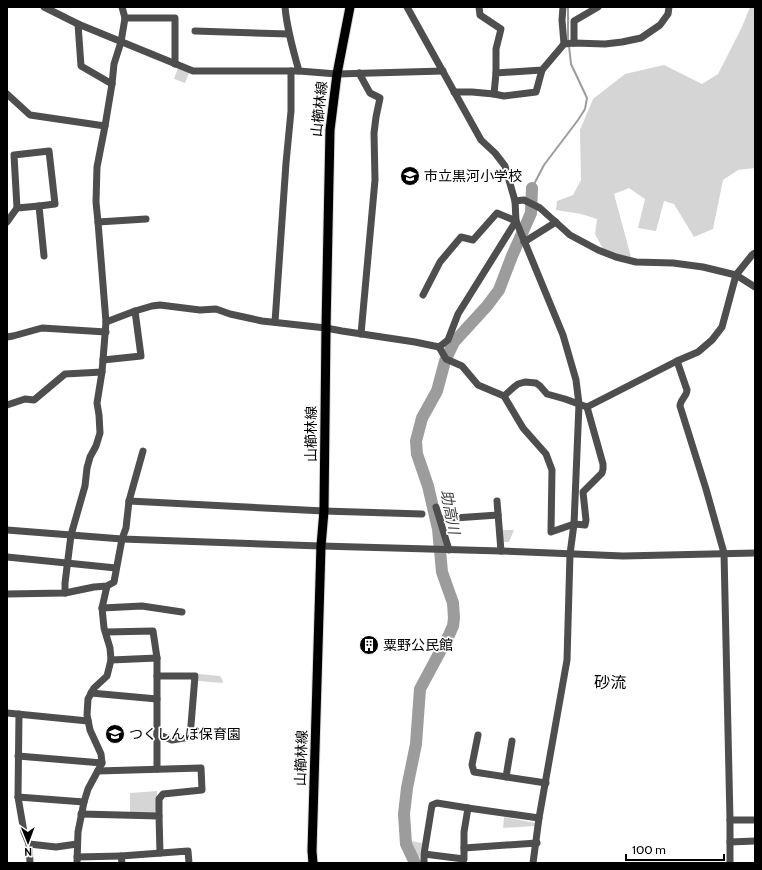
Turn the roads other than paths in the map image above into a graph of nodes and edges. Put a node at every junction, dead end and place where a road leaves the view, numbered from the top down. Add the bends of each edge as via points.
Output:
1 (44, 7) edge
2 (122, 7) edge
3 (285, 7) edge
4 (350, 7) edge
5 (406, 7) edge
6 (479, 7) edge
7 (563, 7) edge
8 (598, 7) edge
9 (669, 7) edge
10 (125, 18) junction
11 (78, 24) junction
12 (195, 32) dead end
13 (289, 34) junction
14 (121, 42) junction
15 (574, 43) junction
16 (564, 44) junction
17 (175, 64) junction
18 (542, 70) junction
19 (291, 71) junction
20 (299, 71) junction
21 (443, 71) junction
22 (359, 73) junction
23 (496, 73) junction
24 (337, 74) junction
25 (112, 84) junction
26 (454, 92) junction
27 (7, 94) edge
28 (494, 94) junction
29 (105, 126) junction
30 (11, 154) edge
31 (515, 201) junction
32 (39, 206) junction
33 (17, 208) junction
34 (146, 219) dead end
35 (516, 221) junction
36 (7, 222) edge
37 (98, 222) junction
38 (556, 222) junction
39 (524, 242) junction
40 (755, 253) edge
41 (44, 256) dead end
42 (736, 274) junction
43 (755, 287) edge
44 (423, 295) dead end
45 (135, 311) junction
46 (106, 322) junction
47 (275, 322) junction
48 (326, 328) junction
49 (106, 332) junction
50 (361, 334) junction
51 (7, 337) edge
52 (439, 347) junction
53 (103, 360) junction
54 (678, 361) junction
55 (102, 372) junction
56 (504, 396) junction
57 (579, 404) junction
58 (7, 405) edge
59 (587, 407) junction
60 (143, 451) dead end
61 (129, 501) junction
62 (497, 501) dead end
63 (436, 507) dead end
64 (324, 511) junction
65 (422, 514) dead end
66 (498, 515) junction
67 (440, 520) junction
68 (574, 524) junction
69 (7, 530) edge
70 (71, 535) junction
71 (122, 539) junction
72 (321, 546) junction
73 (447, 550) junction
74 (501, 551) junction
75 (724, 553) junction
76 (755, 553) edge
77 (570, 554) junction
78 (7, 557) edge
79 (67, 564) junction
80 (116, 568) junction
81 (107, 586) junction
82 (65, 593) junction
83 (7, 594) edge
84 (102, 608) junction
85 (182, 612) dead end
86 (106, 632) junction
87 (158, 658) junction
88 (111, 660) junction
89 (158, 676) junction
90 (91, 693) junction
91 (157, 699) junction
92 (7, 712) edge
93 (19, 714) junction
94 (88, 720) junction
95 (157, 734) junction
96 (478, 735) dead end
97 (512, 741) dead end
98 (18, 756) junction
99 (102, 763) junction
100 (157, 770) junction
101 (98, 771) junction
102 (506, 778) junction
103 (546, 783) junction
104 (18, 797) junction
105 (84, 802) junction
106 (468, 808) junction
107 (80, 814) junction
108 (159, 816) junction
109 (539, 818) junction
110 (730, 820) junction
111 (755, 820) edge
112 (755, 841) edge
113 (537, 842) junction
114 (730, 842) junction
115 (30, 844) junction
116 (77, 844) junction
117 (464, 848) junction
118 (160, 853) junction
119 (424, 854) junction
120 (77, 860) edge
121 (122, 860) edge
122 (463, 861) edge
123 (28, 863) edge
124 (189, 863) edge
125 (313, 863) edge
126 (424, 863) edge
127 (533, 863) edge
128 (730, 863) edge

1 - 11 street
2 - 10 street
3 - 13 street
4 - 24 main road, 山櫛林線
5 - 21 street
6 - 23 street via 480,15 501,29 496,49
7 - 16 street
8 - 15 street via 574,21
9 - 15 street via 668,14 660,25 641,38 605,44
10 - 14 street
10 - 17 street via 175,18
11 - 14 street
11 - 25 street via 81,66
12 - 13 street
13 - 20 street
14 - 17 street
14 - 25 street via 114,64
15 - 16 street
16 - 18 street
17 - 19 street via 193,71
18 - 23 street
18 - 28 street via 536,92 504,96
19 - 20 street
19 - 47 street via 291,111
20 - 24 street
21 - 22 street
21 - 26 street
22 - 24 street
22 - 50 street via 370,93 380,98 374,133 375,180
23 - 28 street
24 - 48 main road, 山櫛林線 via 330,130
25 - 29 street
26 - 28 street
26 - 31 street via 481,140 505,166
27 - 29 street via 30,115
29 - 37 street via 97,167
30 - 32 street via 49,150 55,204
30 - 33 street
31 - 35 street
31 - 38 street via 524,200 540,208
32 - 33 street
32 - 41 street
33 - 36 street
34 - 37 street
35 - 39 street
35 - 44 street via 497,212 473,240 462,237 440,262
35 - 52 street via 458,314 448,340
37 - 46 street
38 - 39 street
38 - 42 street via 570,235 616,258 703,267
39 - 57 street via 563,335 576,380
40 - 42 street
42 - 43 street
42 - 54 street via 722,327 698,352
45 - 46 street
45 - 47 street via 160,305 200,310 216,309
45 - 53 street via 141,356
46 - 49 street
47 - 48 street
48 - 50 street
48 - 64 main road, 山櫛林線
49 - 51 street via 42,328
49 - 53 street
50 - 52 street
52 - 56 street via 446,359 462,366 478,385
53 - 55 street
54 - 59 street
54 - 75 street via 687,390 680,406
55 - 58 street via 65,374 34,400 25,399
55 - 70 street via 97,403 100,433 90,457 85,486
56 - 57 street via 518,384 536,383 547,394
56 - 68 street via 523,428 546,454 552,470 551,532
57 - 59 street
57 - 68 street
59 - 68 street via 603,469 583,492 585,526
60 - 61 street
61 - 64 street
61 - 71 street
62 - 66 street
63 - 67 street
64 - 65 street
64 - 72 main road, 山櫛林線
66 - 67 street
66 - 74 street
67 - 73 street
68 - 77 street
69 - 70 street
70 - 71 street
70 - 79 street
71 - 72 street
71 - 80 street
72 - 73 street
72 - 125 main road, 山櫛林線
73 - 74 street
74 - 77 street
75 - 76 street
75 - 77 street via 623,556
75 - 110 street
77 - 103 street via 567,660
78 - 79 street
79 - 80 street
79 - 82 street
80 - 81 street via 114,582
81 - 82 street
81 - 84 street
82 - 83 street
84 - 85 street via 142,606
84 - 86 street
86 - 87 street via 154,631
86 - 88 street
87 - 88 street
87 - 89 street
88 - 90 street via 106,676
89 - 91 street
89 - 95 street via 195,676 190,737 172,740
90 - 91 street
90 - 94 street via 88,699
91 - 95 street
92 - 93 street
93 - 94 street
93 - 98 street
94 - 99 street
95 - 100 street
96 - 102 street via 472,765 474,772
97 - 102 street
98 - 99 street
98 - 104 street
99 - 101 street
100 - 101 street
100 - 108 street via 202,768 202,790 163,794 159,799
101 - 105 street
102 - 103 street
103 - 109 street
104 - 105 street
104 - 115 street via 24,832
105 - 107 street
106 - 109 street
106 - 117 street
106 - 119 street via 437,802 432,805
107 - 108 street
107 - 116 street
108 - 118 street
109 - 113 street
110 - 111 street
110 - 114 street
112 - 114 street
113 - 117 street
113 - 127 street
114 - 128 street
115 - 116 street via 56,847
115 - 123 street
116 - 120 street
117 - 122 street
118 - 121 street
118 - 124 street via 188,851
119 - 122 street
119 - 126 street
120 - 121 street

